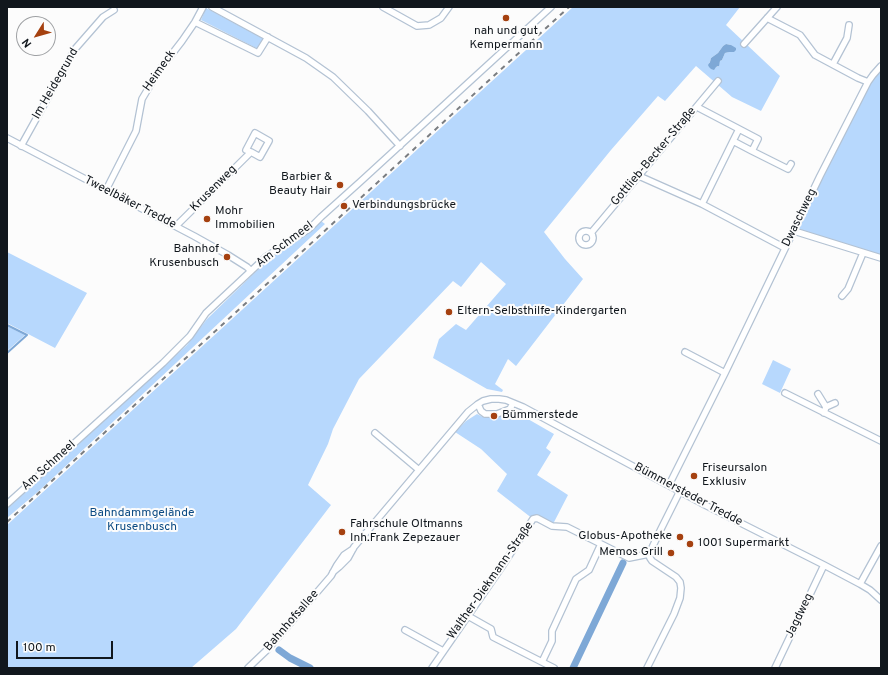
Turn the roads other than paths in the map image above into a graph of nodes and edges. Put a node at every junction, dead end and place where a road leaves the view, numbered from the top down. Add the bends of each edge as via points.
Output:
1 (203, 7) edge
2 (212, 7) edge
3 (382, 7) edge
4 (449, 7) edge
5 (551, 7) edge
6 (777, 7) edge
7 (114, 10) dead end
8 (767, 18) junction
9 (195, 22) junction
10 (849, 25) dead end
11 (268, 37) junction
12 (744, 44) dead end
13 (833, 64) junction
14 (881, 66) edge
15 (718, 81) dead end
16 (868, 82) junction
17 (697, 107) junction
18 (739, 129) junction
19 (7, 138) edge
20 (733, 141) junction
21 (21, 146) junction
22 (400, 146) junction
23 (752, 151) junction
24 (251, 152) junction
25 (791, 164) dead end
26 (639, 176) junction
27 (106, 190) junction
28 (702, 204) junction
29 (176, 226) junction
30 (794, 231) junction
31 (591, 233) dead end
32 (785, 248) junction
33 (863, 253) junction
34 (881, 258) edge
35 (251, 271) junction
36 (842, 296) dead end
37 (685, 352) dead end
38 (725, 373) junction
39 (785, 393) dead end
40 (818, 394) dead end
41 (481, 403) junction
42 (513, 403) junction
43 (835, 403) dead end
44 (825, 410) junction
45 (375, 433) dead end
46 (880, 439) edge
47 (419, 470) junction
48 (669, 485) junction
49 (680, 491) junction
50 (7, 504) edge
51 (601, 544) junction
52 (881, 546) edge
53 (649, 554) junction
54 (824, 565) junction
55 (860, 584) junction
56 (881, 600) edge
57 (468, 616) junction
58 (405, 630) dead end
59 (443, 651) junction
60 (542, 662) junction
61 (248, 668) edge
62 (432, 668) edge
63 (554, 668) edge
64 (647, 668) edge
65 (775, 668) edge

1 - 9 street, Heimeck
2 - 11 street
3 - 4 street via 417,26 429,25 441,18
5 - 22 street, Am Schmeel
6 - 8 street
7 - 21 street, Im Heidegrund via 102,17 75,49
8 - 12 street
8 - 13 street via 800,35 815,55
9 - 11 street via 258,53
9 - 27 street, Heimeck via 158,72 142,99 136,131
10 - 13 street via 847,38
11 - 22 street via 306,58 333,77 368,110
13 - 16 street
14 - 16 street, Dwaschweg
15 - 17 street, Gottlieb-Becker-Straße
16 - 30 street, Dwaschweg
17 - 18 street
17 - 26 street, Gottlieb-Becker-Straße
18 - 20 street
18 - 23 street via 758,139
19 - 21 street, Tweelbäker Tredde
20 - 23 street
20 - 28 street
21 - 27 street, Tweelbäker Tredde
22 - 35 street, Am Schmeel via 309,229 267,256
23 - 25 street via 788,169
24 - 24 street via 260,157 269,141 255,133 246,150
24 - 29 street, Krusenweg
26 - 28 street
26 - 31 street, Gottlieb-Becker-Straße
27 - 29 street, Tweelbäker Tredde
28 - 32 street
29 - 35 street, Tweelbäker Tredde
30 - 32 street, Dwaschweg
30 - 33 street
32 - 38 street, Dwaschweg
33 - 34 street
33 - 36 street via 848,289
35 - 50 street, Am Schmeel via 206,313 185,342
37 - 38 street
38 - 48 street, Dwaschweg
39 - 44 street
40 - 44 street
41 - 42 street, Bümmersteder Tredde via 499,399
41 - 42 street via 481,411 485,414 497,414 510,409
41 - 47 street, Bahnhofsallee via 468,412
42 - 48 street, Bümmersteder Tredde
43 - 44 street
44 - 46 street
45 - 47 street
47 - 61 street, Bahnhofsallee via 354,547 344,555 333,572 268,649
48 - 49 street, Bümmersteder Tredde
49 - 53 street
49 - 54 street, Bümmersteder Tredde
51 - 53 street, Walther-Diekmann-Straße via 629,558
51 - 57 street, Walther-Diekmann-Straße via 567,527 552,526 533,519
51 - 60 street via 589,570 576,579 552,631 552,641
52 - 55 street
53 - 64 street via 652,561 676,577 681,588 674,614
54 - 55 street, Bümmersteder Tredde
54 - 65 street, Jagdweg
55 - 56 street, Bümmersteder Tredde
57 - 59 street, Walther-Diekmann-Straße
57 - 60 street via 491,628 493,637
58 - 59 street
59 - 62 street, Walther-Diekmann-Straße
60 - 63 street

